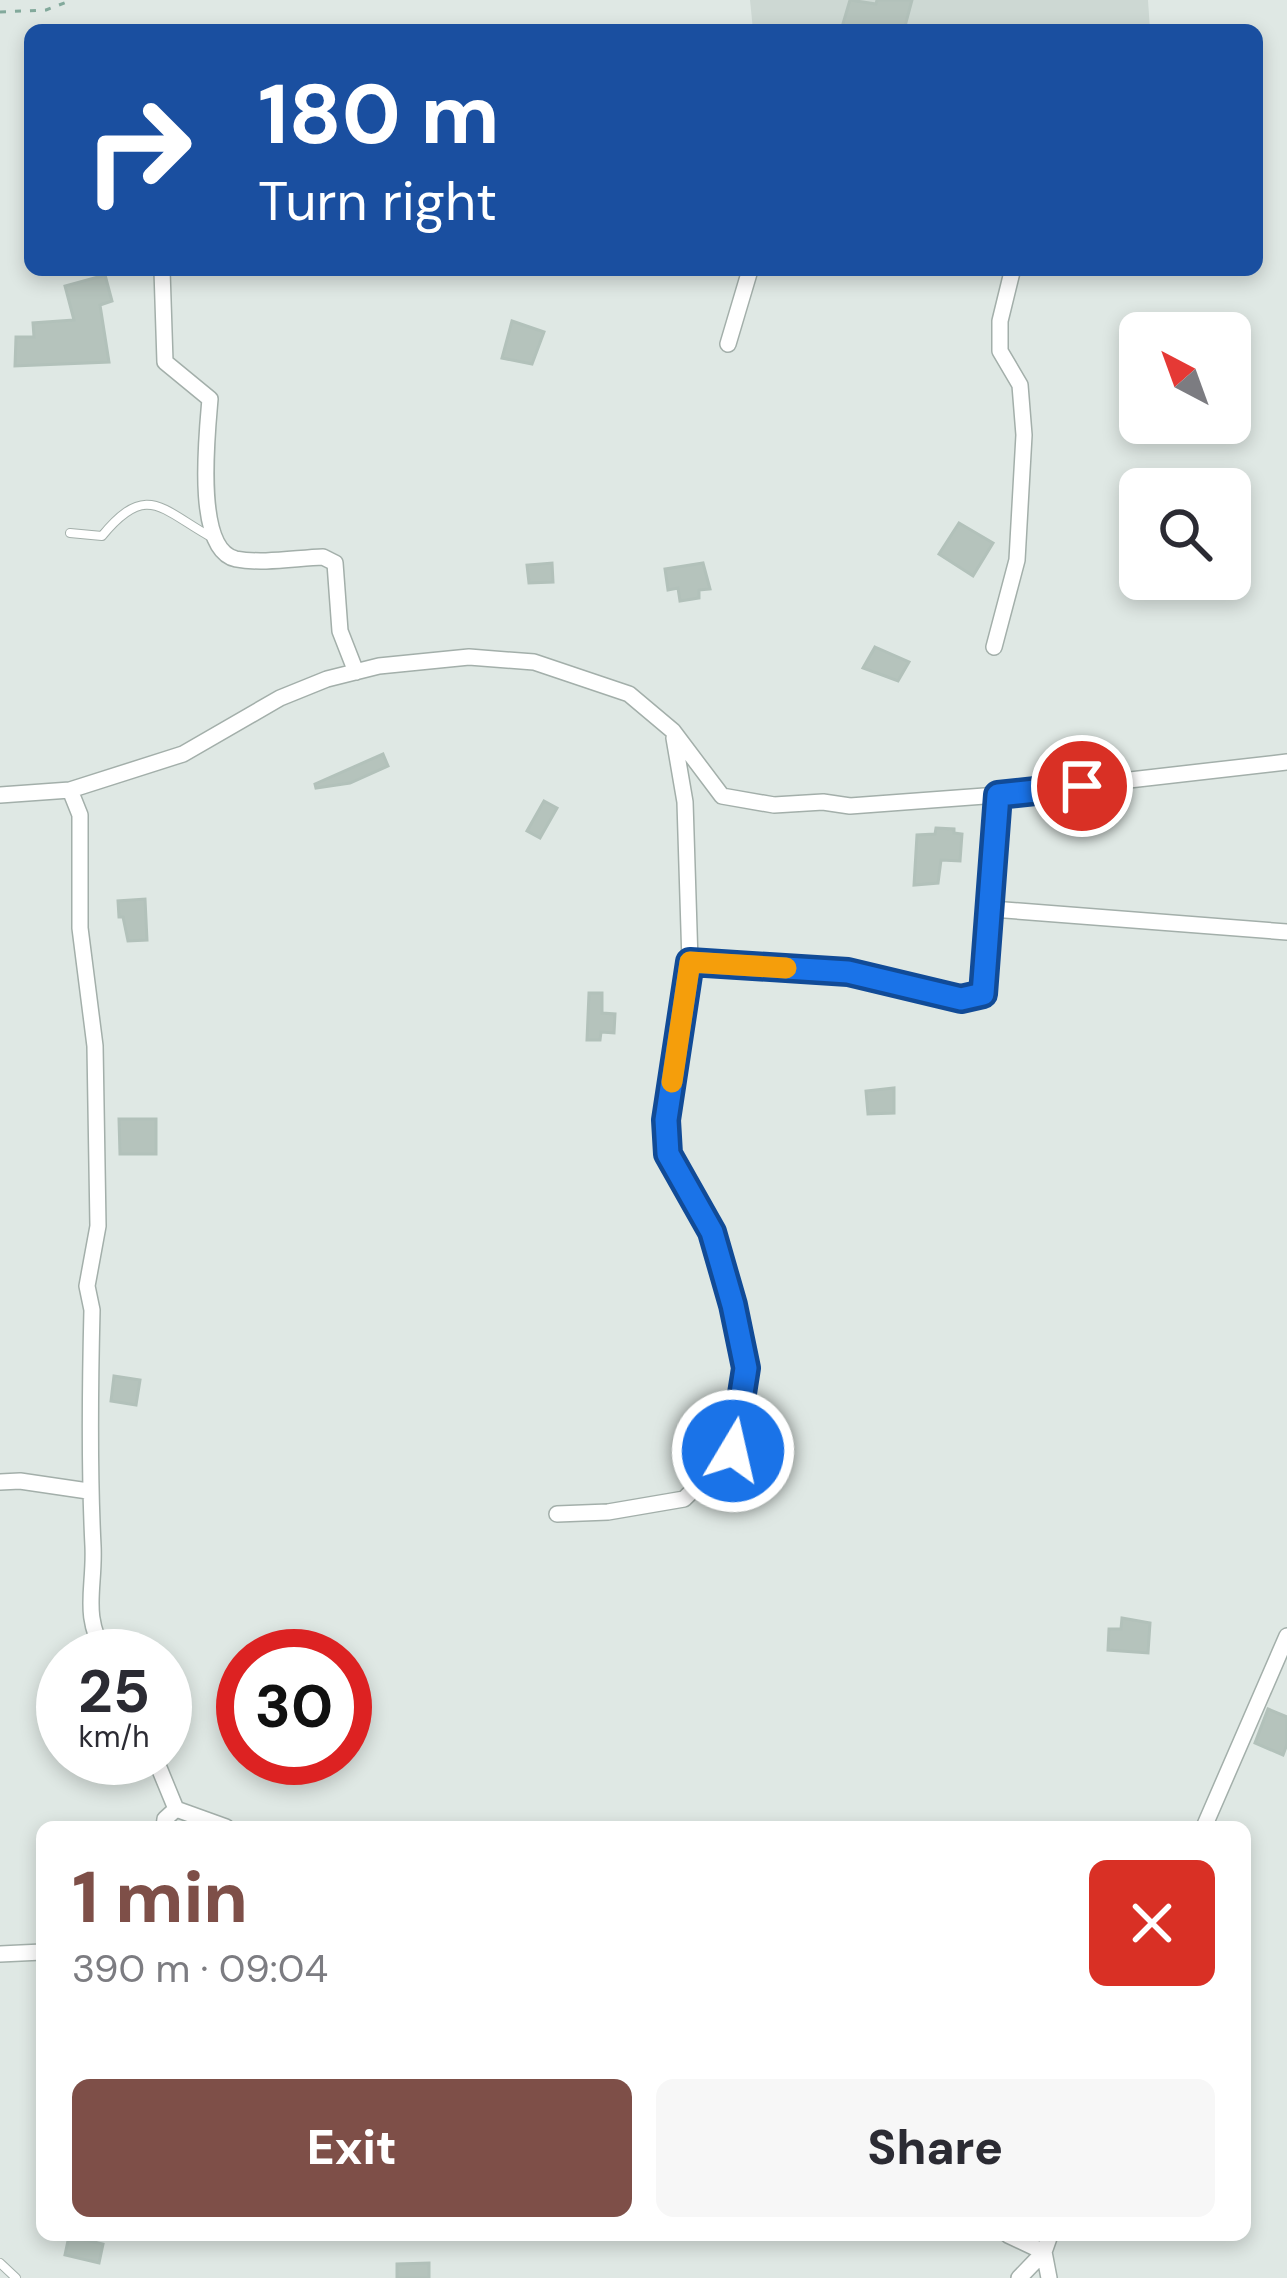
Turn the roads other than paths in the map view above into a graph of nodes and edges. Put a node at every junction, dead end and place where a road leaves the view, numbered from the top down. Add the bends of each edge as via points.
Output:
1 (162, 276) edge
2 (748, 276) edge
3 (1011, 276) edge
4 (728, 344) dead end
5 (70, 533) dead end
6 (212, 538) junction
7 (994, 646) dead end
8 (356, 672) junction
9 (673, 731) junction
10 (1287, 762) edge
11 (70, 790) junction
12 (0, 795) edge
13 (998, 795) junction
14 (992, 910) junction
15 (1287, 932) edge
16 (690, 962) junction
17 (0, 1482) edge
18 (88, 1491) junction
19 (557, 1514) dead end
20 (93, 1629) edge
21 (1287, 1636) edge
22 (1283, 1655) edge
23 (166, 1785) edge
24 (176, 1809) junction
25 (166, 1821) edge
26 (209, 1821) edge
27 (1207, 1821) edge
28 (36, 1952) edge
29 (0, 1954) edge
30 (1047, 2243) edge
31 (0, 2263) edge
32 (16, 2278) edge
33 (1019, 2278) edge
34 (1049, 2278) edge

1 - 6 street via 165,362 210,400
2 - 4 street
3 - 7 street via 1000,350 1020,385 1024,435 1017,560
5 - 6 lane via 103,536 137,506 158,503
6 - 8 street via 234,559 335,562 340,632
8 - 9 street via 469,657 534,662 629,694
8 - 11 street via 280,698 183,754
9 - 13 street via 722,796 850,806
9 - 16 street via 685,802
10 - 13 street
11 - 12 street
11 - 18 street via 80,815 80,928 99,1148 87,1286
13 - 14 street
14 - 15 street
14 - 16 street via 983,994 961,999 848,972
16 - 19 street via 668,1154 712,1232 737,1326 746,1368 733,1451 684,1498
17 - 18 street
18 - 20 street
21 - 22 street
22 - 27 street
23 - 24 street
24 - 25 street
24 - 26 street
28 - 29 street
30 - 33 street
30 - 34 street
31 - 32 lane

